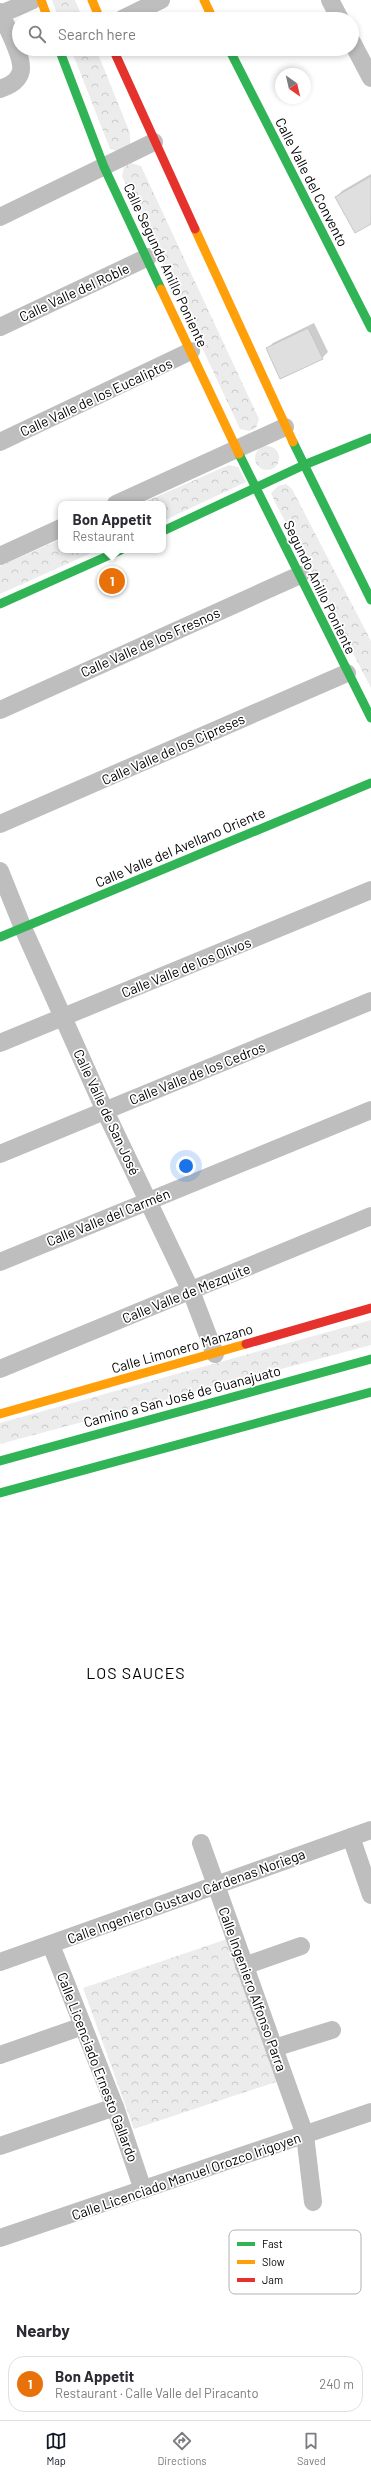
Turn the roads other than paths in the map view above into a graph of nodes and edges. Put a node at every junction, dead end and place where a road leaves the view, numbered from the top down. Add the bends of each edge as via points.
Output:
1 (41, 0) edge
2 (92, 0) edge
3 (161, 0) edge
4 (204, 0) edge
5 (330, 0) edge
6 (27, 3) edge
7 (45, 12) edge
8 (97, 12) edge
9 (136, 12) edge
10 (210, 12) edge
11 (336, 12) edge
12 (0, 13) edge
13 (12, 40) edge
14 (359, 55) edge
15 (19, 56) edge
16 (63, 56) edge
17 (116, 56) edge
18 (233, 56) edge
19 (371, 78) edge
20 (0, 89) edge
21 (154, 142) junction
22 (104, 167) junction
23 (0, 217) edge
24 (148, 257) junction
25 (0, 327) edge
26 (371, 328) edge
27 (191, 351) junction
28 (285, 427) junction
29 (371, 438) edge
30 (0, 442) edge
31 (237, 450) junction
32 (304, 465) junction
33 (256, 489) junction
34 (123, 501) edge
35 (58, 529) edge
36 (166, 530) edge
37 (114, 553) edge
38 (0, 556) edge
39 (365, 573) edge
40 (300, 575) junction
41 (371, 600) edge
42 (0, 604) edge
43 (347, 673) junction
44 (0, 710) edge
45 (371, 718) edge
46 (371, 783) edge
47 (0, 824) edge
48 (0, 870) edge
49 (371, 890) edge
50 (23, 928) junction
51 (0, 937) edge
52 (371, 1001) edge
53 (64, 1017) junction
54 (0, 1043) edge
55 (371, 1110) edge
56 (105, 1111) junction
57 (0, 1154) edge
58 (149, 1200) junction
59 (371, 1216) edge
60 (0, 1262) edge
61 (191, 1291) junction
62 (371, 1308) edge
63 (215, 1354) junction
64 (371, 1359) edge
65 (0, 1369) edge
66 (371, 1392) edge
67 (0, 1414) edge
68 (0, 1461) edge
69 (0, 1493) edge
70 (371, 1830) edge
71 (351, 1837) junction
72 (201, 1843) dead end
73 (215, 1884) junction
74 (371, 1895) edge
75 (51, 1945) junction
76 (301, 1946) dead end
77 (0, 1962) edge
78 (244, 1966) junction
79 (83, 2026) junction
80 (332, 2030) dead end
81 (274, 2048) junction
82 (0, 2055) edge
83 (115, 2107) junction
84 (371, 2112) edge
85 (305, 2136) junction
86 (0, 2146) edge
87 (143, 2190) junction
88 (314, 2202) dead end
89 (0, 2238) edge

1 - 7 main road
2 - 8 main road
3 - 9 street
4 - 10 main road
5 - 11 street
6 - 12 street
12 - 13 street
14 - 19 street
15 - 20 street via 22,62 20,74 13,83
16 - 22 main road, Calle Segundo Anillo Poniente
17 - 21 main road
18 - 26 main road, Calle Valle del Convento
21 - 22 street
21 - 28 main road
22 - 23 street
22 - 24 main road, Calle Segundo Anillo Poniente
24 - 25 street, Calle Valle del Roble
24 - 27 main road, Calle Segundo Anillo Poniente
27 - 30 street, Calle Valle de los Eucaliptos
27 - 31 main road, Calle Segundo Anillo Poniente
28 - 31 street
28 - 32 main road
29 - 32 main road
31 - 33 main road, Calle Segundo Anillo Poniente
31 - 34 street
32 - 33 main road
32 - 39 main road
33 - 36 main road
33 - 40 main road, Segundo Anillo Poniente
35 - 38 street
37 - 42 main road
39 - 41 main road
40 - 43 main road, Segundo Anillo Poniente
40 - 44 street, Calle Valle de los Fresnos
43 - 45 main road, Segundo Anillo Poniente
43 - 47 street, Calle Valle de los Cipreses
46 - 50 main road, Calle Valle del Avellano Oriente
48 - 50 street, Calle Valle de San José
49 - 53 street, Calle Valle de los Olivos
50 - 51 main road, Calle Valle del Avellano Oriente
50 - 53 street, Calle Valle de San José
52 - 56 street, Calle Valle de los Cedros
53 - 54 street, Calle Valle de los Olivos
53 - 56 street, Calle Valle de San José
55 - 58 street, Calle Valle del Carmén
56 - 57 street, Calle Valle de los Cedros
56 - 58 street, Calle Valle de San José
58 - 60 street, Calle Valle del Carmén
58 - 61 street, Calle Valle de San José
59 - 61 street, Calle Valle de Mezquite
61 - 63 street, Calle Valle de San José
61 - 65 street, Calle Valle de Mezquite
62 - 63 main road, Calle Limonero Manzano
63 - 67 main road, Calle Limonero Manzano
64 - 68 main road, Camino a San José de Guanajuato
66 - 69 main road
70 - 71 street, Calle Ingeniero Gustavo Cárdenas Noriega
71 - 73 street, Calle Ingeniero Gustavo Cárdenas Noriega
71 - 74 street
72 - 73 street, Calle Ingeniero Alfonso Parra
73 - 75 street, Calle Ingeniero Gustavo Cárdenas Noriega
73 - 78 street, Calle Ingeniero Alfonso Parra
75 - 77 street, Calle Ingeniero Gustavo Cárdenas Noriega
75 - 79 street, Calle Licenciado Ernesto Gallardo
76 - 78 street
78 - 81 street, Calle Ingeniero Alfonso Parra
79 - 82 street
79 - 83 street, Calle Licenciado Ernesto Gallardo
80 - 81 street
81 - 85 street, Calle Ingeniero Alfonso Parra
83 - 86 street
83 - 87 street, Calle Licenciado Ernesto Gallardo
84 - 85 street, Calle Licenciado Manuel Orozco Irigoyen
85 - 87 street, Calle Licenciado Manuel Orozco Irigoyen
85 - 88 street, Calle Ingeniero Alfonso Parra
87 - 89 street, Calle Licenciado Manuel Orozco Irigoyen

